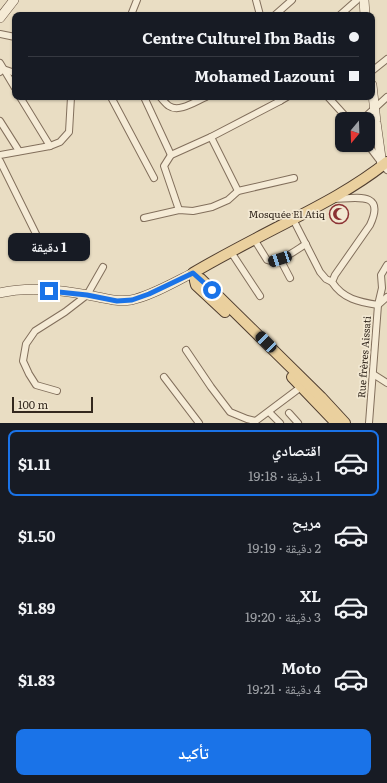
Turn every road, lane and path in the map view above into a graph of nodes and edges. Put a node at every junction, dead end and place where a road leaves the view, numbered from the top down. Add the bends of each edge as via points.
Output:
1 (14, 0) edge
2 (137, 0) edge
3 (256, 0) edge
4 (292, 0) edge
5 (357, 0) edge
6 (364, 0) edge
7 (132, 12) edge
8 (259, 12) edge
9 (278, 12) edge
10 (343, 12) edge
11 (365, 12) edge
12 (0, 18) edge
13 (0, 34) edge
14 (12, 36) edge
15 (387, 59) edge
16 (1, 68) edge
17 (375, 69) edge
18 (12, 72) edge
19 (12, 84) edge
20 (387, 97) edge
21 (22, 100) edge
22 (71, 100) edge
23 (113, 100) edge
24 (145, 100) edge
25 (164, 100) edge
26 (199, 100) edge
27 (277, 100) edge
28 (331, 100) edge
29 (374, 100) edge
30 (375, 109) junction
31 (342, 112) edge
32 (371, 112) edge
33 (0, 121) edge
34 (211, 137) junction
35 (50, 146) junction
36 (19, 151) junction
37 (374, 152) edge
38 (0, 155) edge
39 (171, 156) junction
40 (0, 161) edge
41 (385, 166) edge
42 (154, 178) dead end
43 (294, 178) dead end
44 (238, 191) junction
45 (332, 199) junction
46 (179, 210) junction
47 (144, 218) dead end
48 (293, 219) junction
49 (254, 239) junction
50 (40, 242) dead end
51 (306, 244) junction
52 (231, 252) junction
53 (280, 259) junction
54 (387, 265) edge
55 (103, 267) dead end
56 (194, 275) junction
57 (290, 278) dead end
58 (332, 282) junction
59 (0, 293) edge
60 (87, 295) junction
61 (260, 296) dead end
62 (387, 297) edge
63 (378, 305) junction
64 (186, 350) dead end
65 (373, 374) junction
66 (164, 377) dead end
67 (387, 383) edge
68 (301, 387) junction
69 (57, 392) dead end
70 (269, 412) junction
71 (289, 413) dead end
72 (254, 422) edge
73 (199, 423) edge
74 (280, 423) edge
75 (298, 423) edge
76 (336, 423) edge
77 (346, 423) edge
78 (369, 423) edge

1 - 12 main road
2 - 7 street
3 - 8 street
4 - 9 street
5 - 10 street
6 - 11 main road
13 - 14 street
15 - 17 street
16 - 18 street
16 - 19 street
20 - 30 street
21 - 35 street
22 - 35 street via 69,132 60,142
23 - 42 street
24 - 39 street
25 - 26 street via 174,108
27 - 34 street
28 - 31 street
29 - 30 main road
30 - 32 street
30 - 41 main road
33 - 36 street
34 - 39 street
34 - 44 street
35 - 36 street
36 - 38 street
37 - 41 street
39 - 46 street via 164,166
40 - 50 street
41 - 45 main road
43 - 44 street
44 - 46 street via 228,200 212,207 193,211
45 - 48 main road
45 - 58 street via 369,199 373,204 374,217
46 - 47 street
48 - 49 main road
48 - 51 street
49 - 52 main road
49 - 53 street via 267,260
51 - 53 street
51 - 58 street via 320,272
52 - 56 main road
52 - 61 street
53 - 57 street
54 - 63 street via 381,275 382,288
55 - 60 street
56 - 60 main road via 132,300 117,301
56 - 68 main road via 196,285
56 - 77 main road via 235,312
58 - 63 street via 345,296
59 - 60 main road via 36,290
60 - 69 street via 35,331 26,344 23,361 36,385
62 - 63 street, Rue frères Aissati
63 - 65 street, Rue frères Aissati
64 - 72 street via 230,412
65 - 67 street
65 - 78 street, Rue frères Aissati
66 - 73 street
68 - 70 street
68 - 76 main road
70 - 72 street
70 - 74 street
71 - 75 street

